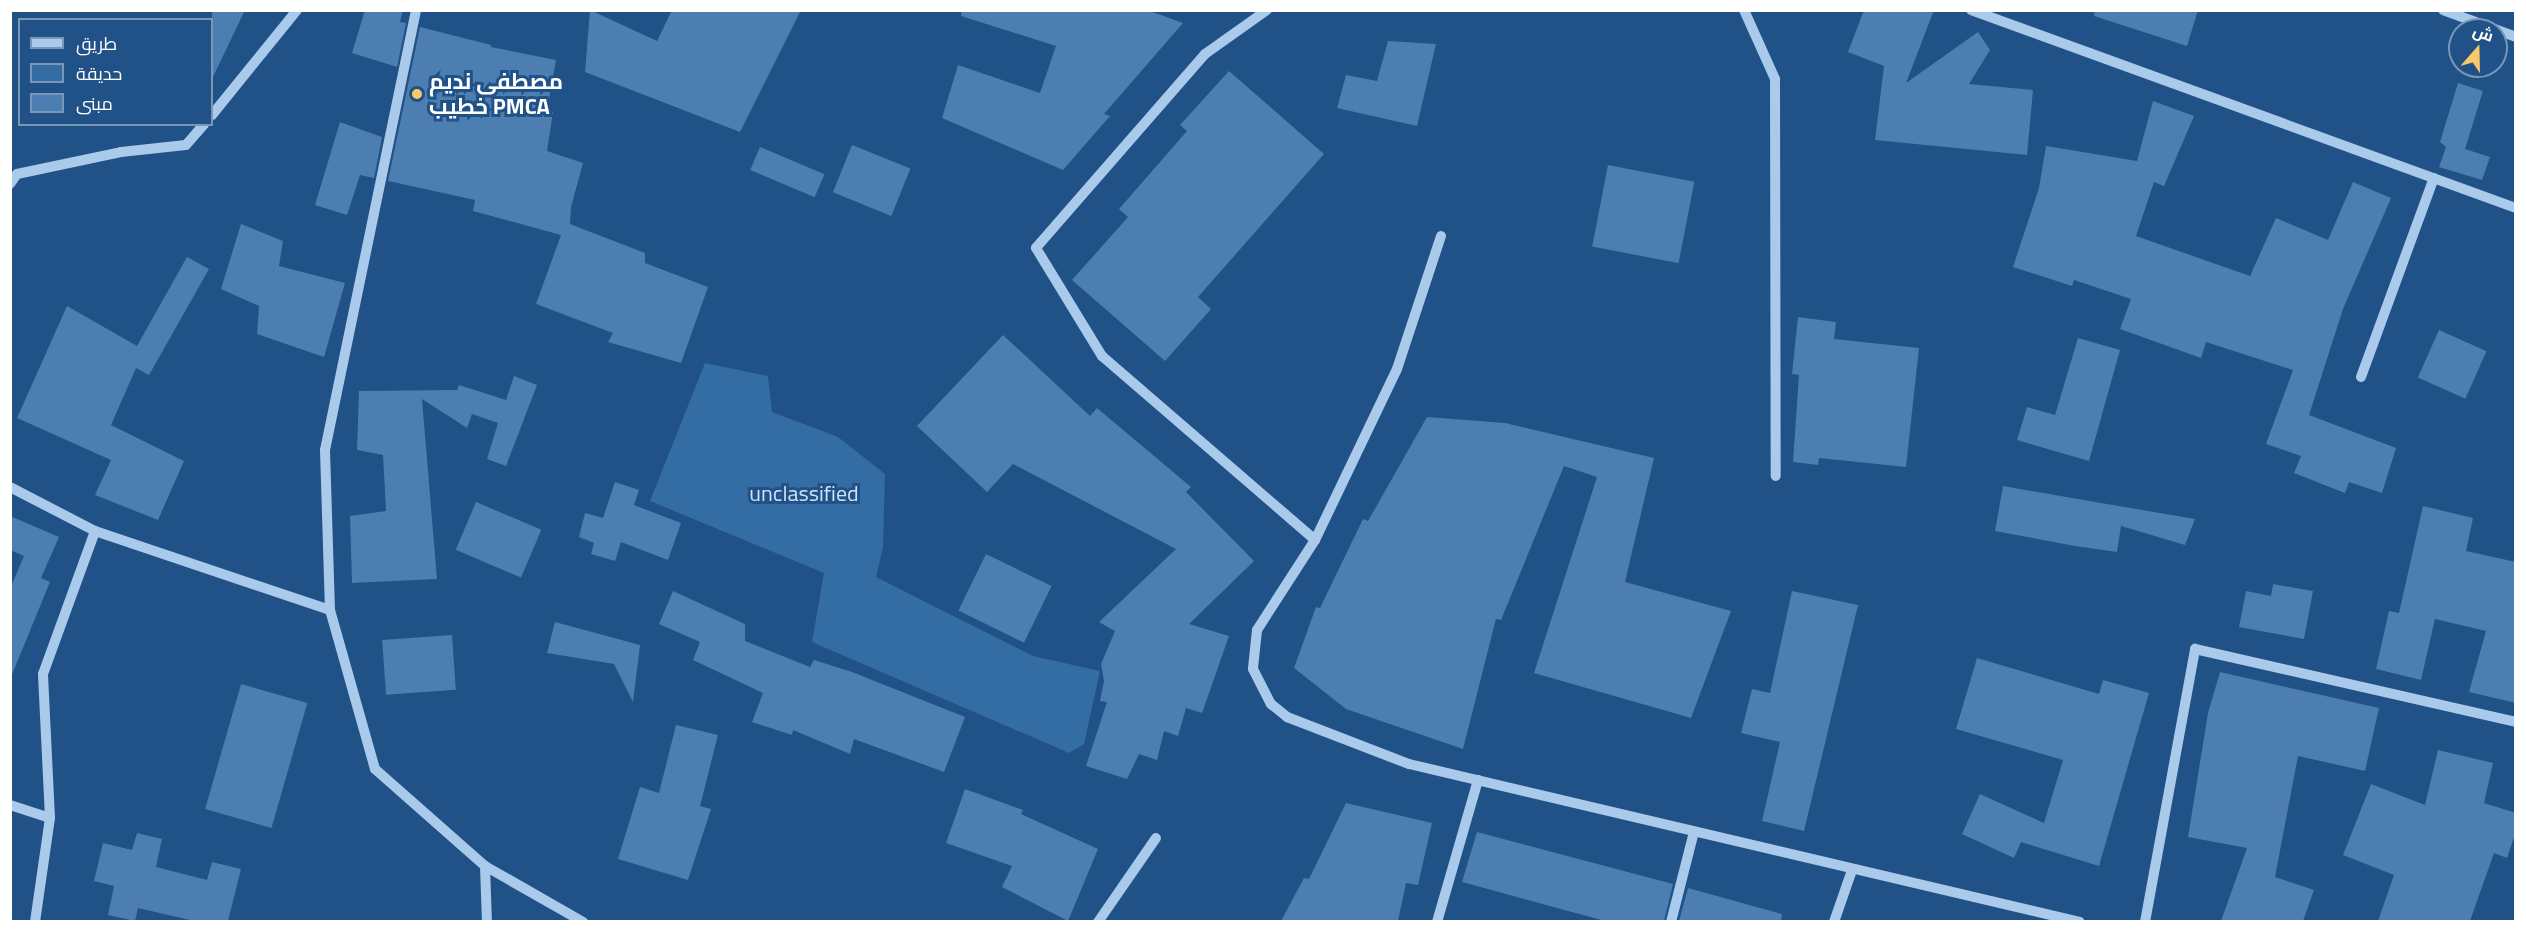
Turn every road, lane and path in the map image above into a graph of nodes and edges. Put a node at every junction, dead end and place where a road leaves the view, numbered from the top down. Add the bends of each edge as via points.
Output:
1 (297, 10) edge
2 (416, 10) edge
3 (1267, 10) edge
4 (1744, 10) edge
5 (1971, 10) edge
6 (2443, 10) edge
7 (2516, 37) edge
8 (213, 114) edge
9 (202, 126) edge
10 (2434, 178) junction
11 (10, 184) edge
12 (2516, 208) edge
13 (1441, 236) dead end
14 (2361, 377) dead end
15 (1776, 476) dead end
16 (10, 487) edge
17 (95, 531) junction
18 (1315, 540) junction
19 (330, 610) junction
20 (2516, 722) edge
21 (1478, 780) junction
22 (10, 805) edge
23 (50, 818) junction
24 (1694, 832) junction
25 (1156, 838) dead end
26 (485, 866) junction
27 (1852, 870) junction
28 (35, 921) edge
29 (487, 921) edge
30 (583, 921) edge
31 (1098, 921) edge
32 (1437, 921) edge
33 (1671, 921) edge
34 (1834, 921) edge
35 (2080, 921) edge
36 (2145, 921) edge

1 - 8 street
2 - 19 street via 325,450
3 - 18 street via 1205,54 1036,248 1102,356
4 - 15 street via 1775,79
5 - 10 street
6 - 7 street
9 - 11 street via 186,145 121,152 17,174
10 - 12 street
10 - 14 street
13 - 18 street via 1397,369
16 - 17 street
17 - 19 street
17 - 23 street via 43,674
18 - 21 street via 1257,630 1253,669 1260,688 1271,704 1305,725 1408,764
19 - 26 street via 375,769
20 - 36 street via 2195,649
21 - 24 street
21 - 32 street
22 - 23 street
23 - 28 street
24 - 27 street
24 - 33 street
25 - 31 street
26 - 29 street
26 - 30 street
27 - 34 street
27 - 35 street

